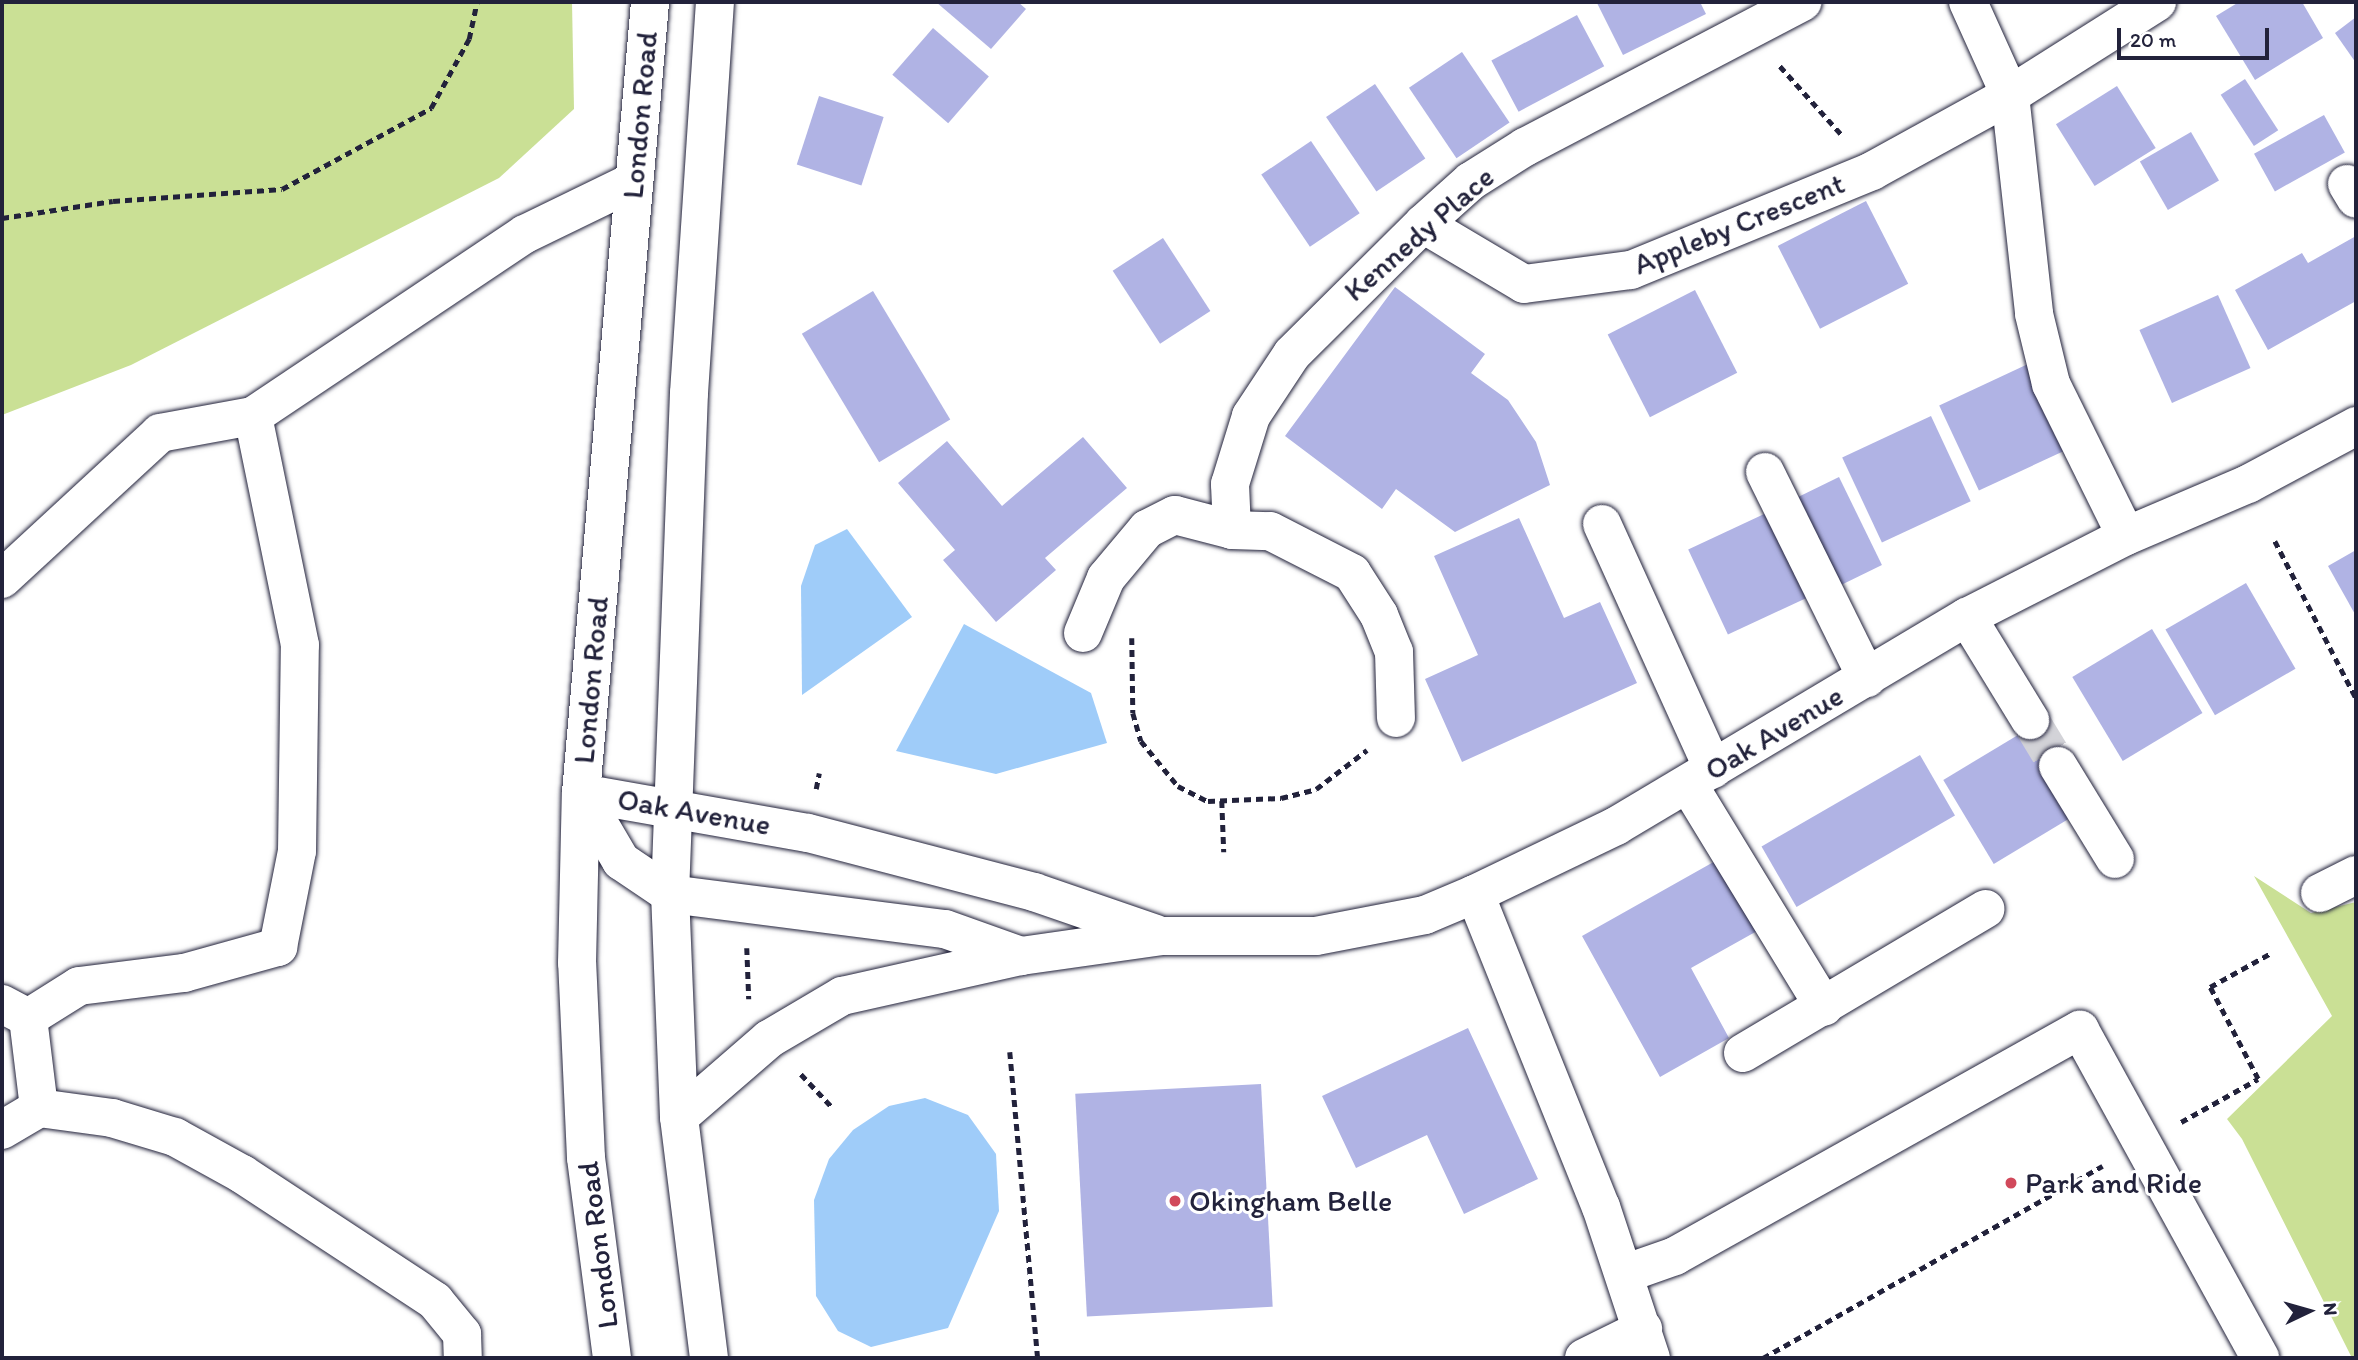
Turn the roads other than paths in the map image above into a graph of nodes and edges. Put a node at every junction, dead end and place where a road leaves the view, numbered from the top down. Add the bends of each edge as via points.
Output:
1 (650, 2) edge
2 (715, 2) edge
3 (1802, 2) edge
4 (1968, 2) edge
5 (2157, 2) edge
6 (2010, 95) junction
7 (634, 181) junction
8 (1423, 224) junction
9 (254, 416) junction
10 (2356, 426) edge
11 (1765, 472) dead end
12 (1602, 524) dead end
13 (1232, 530) junction
14 (2126, 536) junction
15 (2, 579) edge
16 (1967, 617) junction
17 (1083, 634) dead end
18 (1867, 678) junction
19 (1396, 718) road end
20 (2030, 720) tunnel mouth
21 (2058, 766) tunnel mouth
22 (1701, 776) junction
23 (581, 793) junction
24 (672, 806) junction
25 (2115, 859) dead end
26 (2356, 875) edge
27 (2320, 893) dead end
28 (670, 894) junction
29 (1475, 894) junction
30 (1986, 909) dead end
31 (1161, 936) junction
32 (1021, 956) junction
33 (1824, 1007) junction
34 (15, 1011) edge
35 (1743, 1053) dead end
36 (40, 1108) junction
37 (679, 1117) junction
38 (2, 1130) edge
39 (1624, 1273) junction
40 (1647, 1343) edge
41 (463, 1358) edge
42 (612, 1358) edge
43 (709, 1358) edge
44 (1584, 1358) edge
45 (2260, 1358) edge

1 - 7 street, London Road
2 - 24 street via 689,393
3 - 8 street, Kennedy Place via 1525,147 1471,181
4 - 6 street
5 - 6 street, Appleby Crescent
6 - 8 street, Appleby Crescent via 1872,171 1631,270 1524,284
6 - 14 street via 2034,314 2051,384
7 - 9 street via 525,234
7 - 23 street, London Road
8 - 13 street, Kennedy Place via 1292,354 1251,416 1230,484
9 - 15 street via 160,433
9 - 34 street via 300,645 297,851 278,947 184,973 79,986
10 - 14 street, Oak Avenue via 2248,484
11 - 18 street
12 - 22 street
13 - 17 street via 1175,515 1147,529 1106,578
13 - 19 street via 1270,531 1352,573 1379,615 1394,652
14 - 16 street, Oak Avenue
16 - 18 street, Oak Avenue
16 - 20 street
18 - 22 street, Oak Avenue
21 - 25 street
22 - 29 street, Oak Avenue via 1616,825
22 - 33 street
23 - 24 street, Oak Avenue
23 - 28 street, Oak Avenue via 621,861
23 - 42 street, London Road via 577,963 586,1158
24 - 28 street
24 - 31 street, Oak Avenue via 808,832 1034,892
26 - 27 street
28 - 32 street, Oak Avenue via 945,929
28 - 37 street
29 - 31 street, Oak Avenue via 1425,915 1316,936
29 - 39 street via 1510,971
30 - 33 street
31 - 32 street, Oak Avenue
32 - 37 street, Oak Avenue via 842,996 769,1040
33 - 35 street
34 - 36 street
36 - 38 street
36 - 41 street via 112,1118 175,1137 243,1174 435,1301 462,1334
37 - 43 street
39 - 40 street
39 - 45 street via 1675,1256 2080,1030
40 - 44 street

